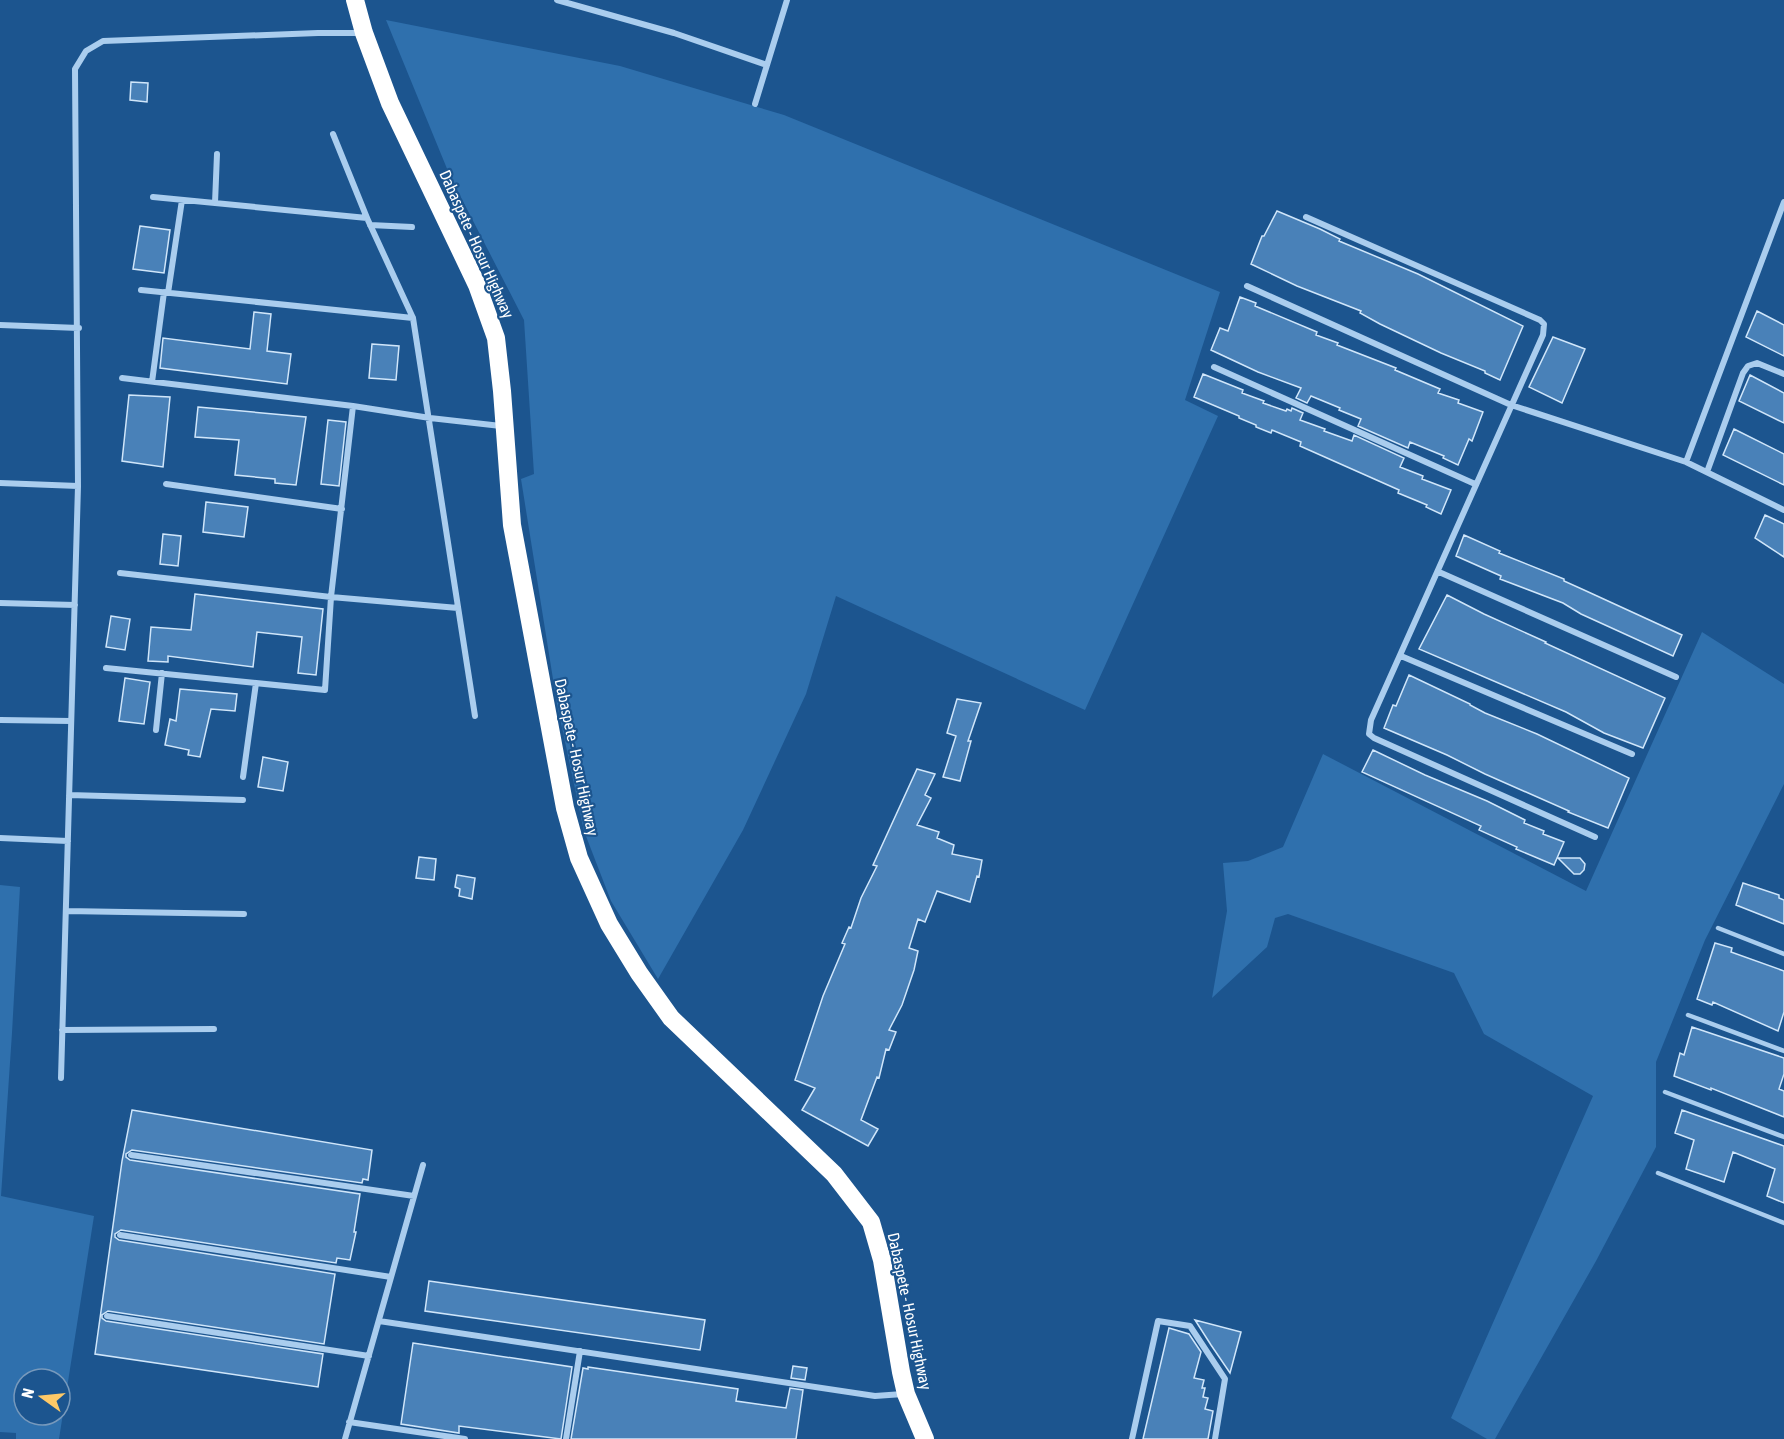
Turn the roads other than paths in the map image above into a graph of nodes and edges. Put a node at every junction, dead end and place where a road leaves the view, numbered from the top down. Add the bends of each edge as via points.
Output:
1 (355, 0) edge
2 (557, 0) edge
3 (787, 0) edge
4 (364, 33) junction
5 (766, 65) junction
6 (754, 104) dead end
7 (333, 134) dead end
8 (217, 154) dead end
9 (153, 198) dead end
10 (182, 200) junction
11 (1784, 202) edge
12 (215, 203) junction
13 (1306, 217) dead end
14 (368, 222) junction
15 (412, 227) dead end
16 (1247, 286) dead end
17 (141, 290) dead end
18 (166, 292) junction
19 (413, 318) junction
20 (0, 325) edge
21 (78, 328) junction
22 (1214, 367) dead end
23 (1784, 374) edge
24 (122, 378) dead end
25 (152, 382) junction
26 (1511, 405) junction
27 (353, 406) junction
28 (430, 418) junction
29 (505, 427) junction
30 (1686, 462) junction
31 (1707, 472) junction
32 (0, 483) edge
33 (166, 484) dead end
34 (1475, 484) junction
35 (78, 486) junction
36 (342, 509) junction
37 (1784, 510) edge
38 (1439, 572) junction
39 (120, 573) dead end
40 (332, 597) junction
41 (0, 603) edge
42 (75, 605) junction
43 (458, 608) junction
44 (1401, 656) junction
45 (106, 668) dead end
46 (162, 674) junction
47 (1676, 677) dead end
48 (256, 683) junction
49 (474, 716) dead end
50 (0, 720) edge
51 (71, 722) junction
52 (156, 729) dead end
53 (1632, 754) dead end
54 (243, 777) dead end
55 (69, 795) junction
56 (243, 800) dead end
57 (1596, 837) dead end
58 (0, 838) edge
59 (68, 841) junction
60 (66, 911) junction
61 (244, 914) dead end
62 (1718, 928) dead end
63 (1784, 954) edge
64 (1688, 1015) dead end
65 (214, 1029) dead end
66 (62, 1030) junction
67 (1784, 1051) edge
68 (61, 1078) dead end
69 (1665, 1092) dead end
70 (1784, 1137) edge
71 (131, 1155) dead end
72 (423, 1165) dead end
73 (1658, 1173) dead end
74 (414, 1196) junction
75 (1784, 1223) edge
76 (120, 1235) dead end
77 (391, 1276) junction
78 (107, 1316) dead end
79 (379, 1321) junction
80 (580, 1351) junction
81 (369, 1356) junction
82 (906, 1394) junction
83 (349, 1422) junction
84 (345, 1439) edge
85 (465, 1439) edge
86 (566, 1439) edge
87 (925, 1439) edge
88 (1132, 1439) edge
89 (1215, 1439) edge

1 - 4 highway, Dabaspete - Hosur Highway
2 - 5 street via 674,33
3 - 5 street
4 - 21 street via 103,41 86,51 75,69
4 - 29 highway, Dabaspete - Hosur Highway via 390,103 477,285 496,338
5 - 6 street
7 - 14 street
8 - 12 street
9 - 10 street
10 - 12 street
10 - 18 street
11 - 30 street
12 - 14 street
13 - 26 street via 1540,320 1544,324 1543,335
14 - 15 street
14 - 19 street
16 - 26 street
17 - 18 street
18 - 19 street
18 - 25 street
19 - 28 street
20 - 21 street
21 - 35 street
22 - 34 street
23 - 31 street via 1762,364 1748,366
24 - 25 street
25 - 27 street
26 - 30 street
26 - 34 street
27 - 28 street
27 - 36 street
28 - 29 street
28 - 43 street
29 - 82 highway, Dabaspete - Hosur Highway via 512,525 565,808 579,858 609,924 671,1018 834,1174 872,1222
30 - 31 street
31 - 37 street
32 - 35 street
33 - 36 street
34 - 38 street
35 - 42 street
36 - 40 street
38 - 44 street
38 - 47 street
39 - 40 street
40 - 43 street
40 - 48 street via 325,690
41 - 42 street
42 - 51 street
43 - 49 street
44 - 53 street
44 - 57 street via 1369,726 1369,734
45 - 46 street
46 - 48 street
46 - 52 street
48 - 54 street
50 - 51 street
51 - 55 street
55 - 56 street
55 - 59 street
58 - 59 street
59 - 60 street
60 - 61 street
60 - 66 street
62 - 63 lane
64 - 67 lane
65 - 66 street
66 - 68 street
69 - 70 lane
71 - 74 street
72 - 74 street
73 - 75 lane
74 - 77 street
76 - 77 street
77 - 79 street
78 - 81 street
79 - 80 street
79 - 81 street
80 - 82 street via 875,1396
80 - 86 street
81 - 83 street
82 - 87 highway, Dabaspete - Hosur Highway
83 - 84 street
83 - 85 street
88 - 89 street via 1158,1322 1190,1326 1225,1379

